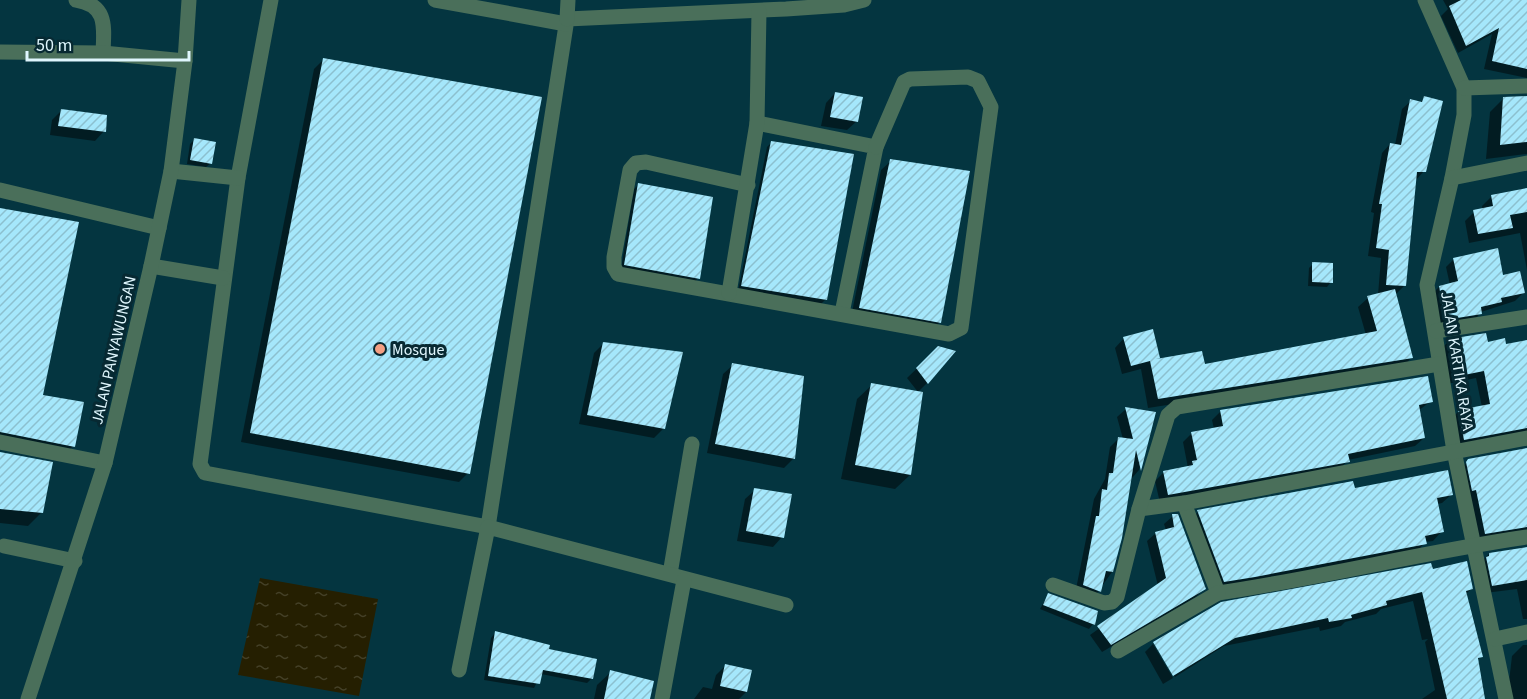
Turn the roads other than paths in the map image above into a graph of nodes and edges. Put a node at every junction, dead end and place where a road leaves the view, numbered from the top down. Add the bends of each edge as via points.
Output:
1 (76, 0) edge
2 (189, 0) edge
3 (271, 0) edge
4 (435, 0) edge
5 (568, 0) edge
6 (864, 0) edge
7 (1425, 0) edge
8 (786, 5) edge
9 (759, 11) junction
10 (566, 21) junction
11 (0, 52) edge
12 (103, 53) junction
13 (184, 61) junction
14 (1527, 86) edge
15 (1464, 88) junction
16 (757, 123) junction
17 (876, 147) junction
18 (1527, 163) edge
19 (171, 171) junction
20 (238, 178) junction
21 (1452, 178) junction
22 (748, 185) junction
23 (0, 190) edge
24 (159, 228) junction
25 (151, 266) junction
26 (223, 278) junction
27 (729, 293) junction
28 (842, 313) junction
29 (1527, 317) edge
30 (1436, 331) junction
31 (1439, 364) junction
32 (1527, 438) edge
33 (0, 442) edge
34 (692, 444) dead end
35 (1454, 451) junction
36 (105, 463) junction
37 (1184, 503) junction
38 (1139, 509) junction
39 (488, 526) junction
40 (1527, 537) edge
41 (1474, 544) junction
42 (4, 546) dead end
43 (75, 561) junction
44 (677, 577) junction
45 (1053, 585) dead end
46 (1218, 593) junction
47 (786, 605) dead end
48 (1527, 632) edge
49 (1495, 639) junction
50 (1118, 651) dead end
51 (459, 670) dead end
52 (28, 699) edge
53 (662, 699) edge
54 (1506, 699) edge

1 - 12 street via 88,2 100,12
2 - 13 street, JALAN PANYAWUNGAN
3 - 20 street
4 - 10 street
5 - 10 street
6 - 8 street via 844,5
7 - 15 street, JALAN KARTIKA RAYA
8 - 9 street
9 - 10 street
9 - 16 street
10 - 39 street
11 - 12 street
12 - 13 street
13 - 19 street, JALAN PANYAWUNGAN
14 - 15 street
15 - 21 street, JALAN KARTIKA RAYA via 1464,115
16 - 17 street
16 - 22 street
17 - 28 street
17 - 28 street via 904,82 910,79 968,77 978,81 991,107 961,328 950,334
18 - 21 street
19 - 20 street
19 - 24 street, JALAN PANYAWUNGAN
20 - 26 street
21 - 30 street, JALAN KARTIKA RAYA via 1428,272
22 - 27 street
22 - 27 street via 636,163 630,170 614,257 618,274
23 - 24 street
24 - 25 street, JALAN PANYAWUNGAN
25 - 26 street
25 - 36 street, JALAN PANYAWUNGAN
26 - 39 street via 200,454 205,473
27 - 28 street
29 - 30 street
30 - 31 street, JALAN KARTIKA RAYA
31 - 35 street, JALAN KARTIKA RAYA
31 - 38 street via 1177,407 1168,415
32 - 35 street
33 - 36 street
34 - 44 street
35 - 37 street
35 - 41 street, JALAN KARTIKA RAYA
36 - 43 street, JALAN PANYAWUNGAN
37 - 38 street
37 - 46 street
38 - 45 street via 1117,597 1112,602 1104,603
39 - 44 street
39 - 51 street
40 - 41 street
41 - 46 street via 1284,584
41 - 49 street, JALAN KARTIKA RAYA
42 - 43 street
43 - 52 street, JALAN PANYAWUNGAN
44 - 47 street
44 - 53 street
46 - 50 street
48 - 49 street
49 - 54 street, JALAN KARTIKA RAYA

